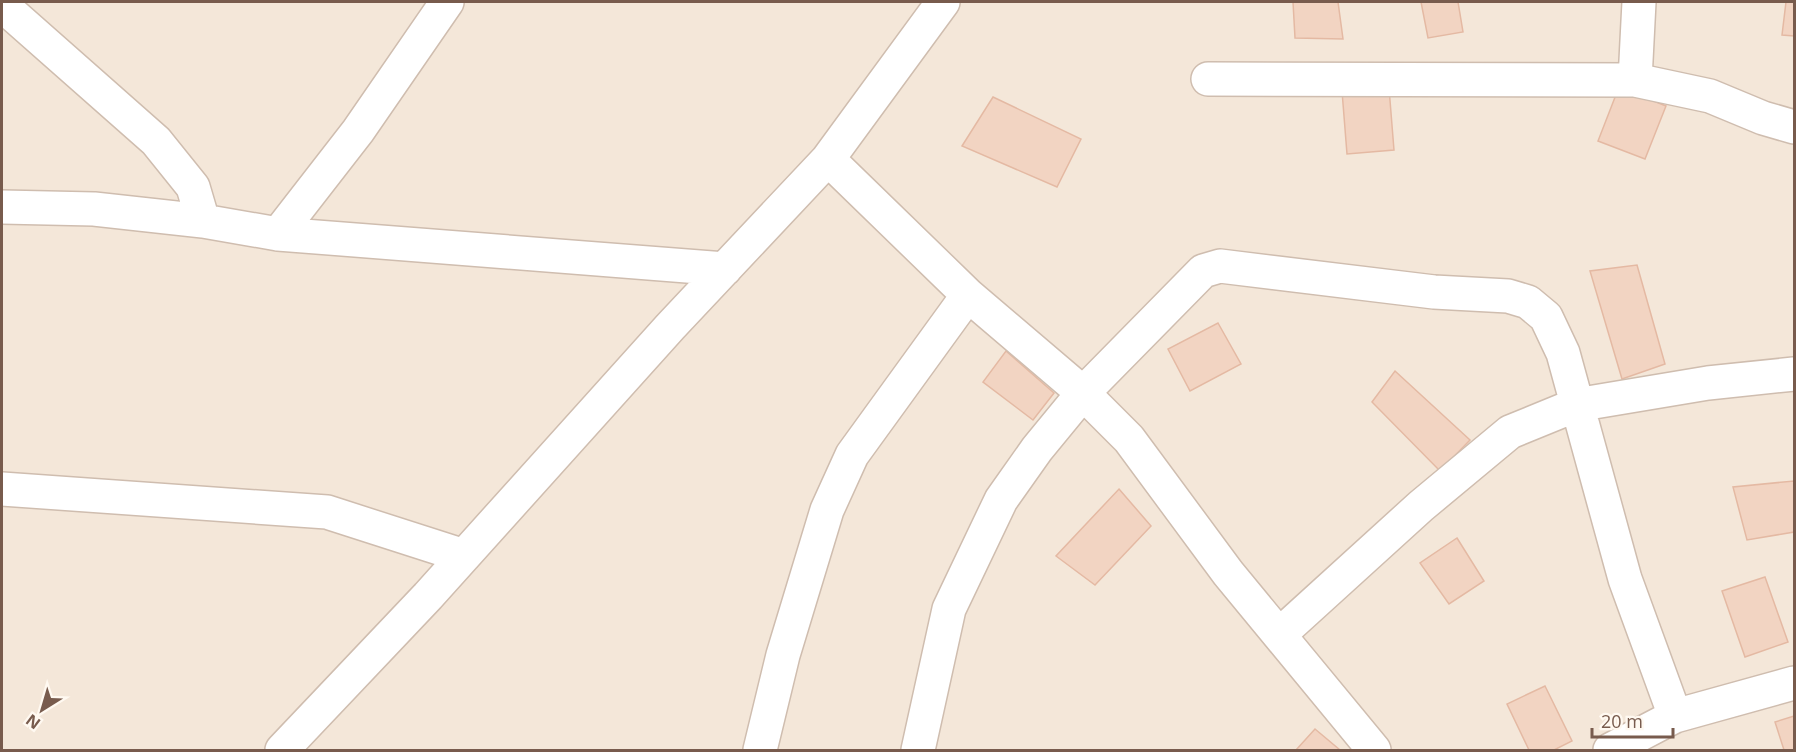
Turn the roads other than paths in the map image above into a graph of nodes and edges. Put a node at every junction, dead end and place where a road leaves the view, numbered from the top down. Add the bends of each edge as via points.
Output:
1 (447, 2) edge
2 (943, 2) edge
3 (1639, 2) edge
4 (2, 5) edge
5 (1208, 79) dead end
6 (1635, 80) junction
7 (1794, 127) edge
8 (828, 159) junction
9 (2, 207) edge
10 (202, 221) junction
11 (279, 234) junction
12 (725, 269) junction
13 (968, 296) junction
14 (1794, 374) edge
15 (1083, 393) junction
16 (1576, 405) junction
17 (2, 489) edge
18 (464, 556) junction
19 (1279, 635) junction
20 (1794, 683) edge
21 (1675, 716) junction
22 (282, 750) edge
23 (760, 750) edge
24 (918, 750) edge
25 (1374, 750) edge
26 (1610, 750) edge

1 - 11 street via 358,132
2 - 8 street
3 - 6 street
4 - 10 street via 156,141 193,187
5 - 6 street
6 - 7 street via 1710,96
8 - 12 street
8 - 13 street
9 - 10 street via 94,208
10 - 11 street
11 - 12 street
12 - 18 street
13 - 15 street
13 - 23 street via 852,455 831,501 783,655
14 - 16 street via 1708,383
15 - 16 street via 1203,271 1220,266 1434,292 1508,296 1528,302 1546,317 1555,335
15 - 19 street via 1130,439 1228,573
15 - 24 street via 1001,500 949,609
16 - 19 street via 1510,432 1492,445
16 - 21 street via 1625,579
17 - 18 street via 327,512
18 - 22 street
19 - 25 street
20 - 21 street
21 - 26 street

